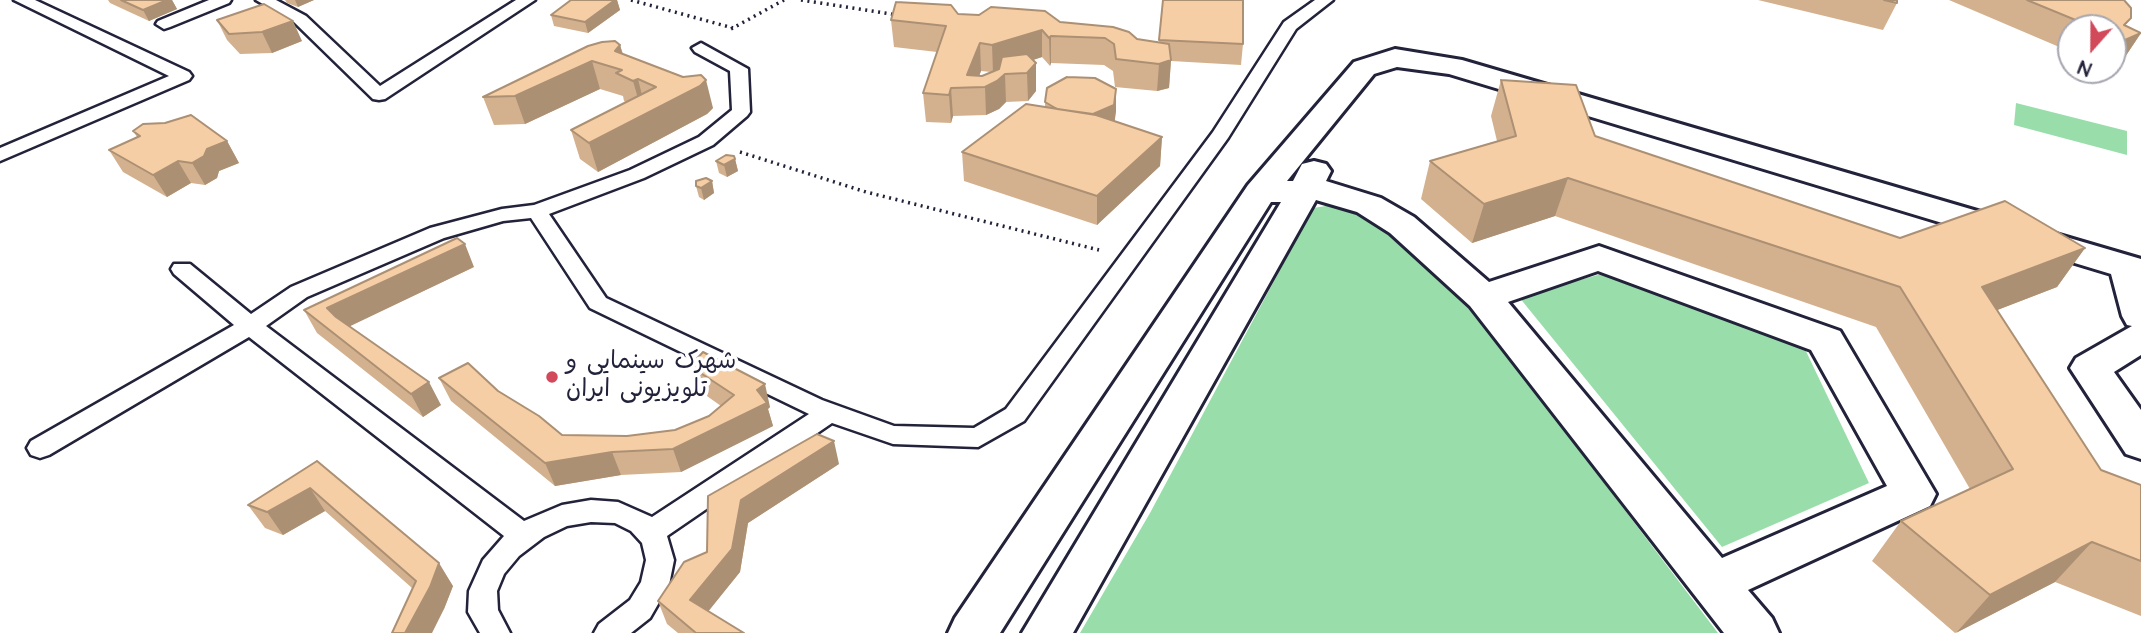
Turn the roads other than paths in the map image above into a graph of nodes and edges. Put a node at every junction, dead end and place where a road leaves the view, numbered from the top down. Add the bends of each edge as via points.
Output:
1 (22, 0) edge
2 (223, 0) edge
3 (264, 0) edge
4 (527, 0) edge
5 (1325, 0) edge
6 (164, 24) dead end
7 (701, 48) dead end
8 (1355, 76) junction
9 (0, 155) edge
10 (1305, 190) junction
11 (1260, 192) junction
12 (537, 211) junction
13 (182, 269) dead end
14 (2134, 269) edge
15 (1483, 297) junction
16 (2141, 316) edge
17 (250, 326) junction
18 (2141, 337) edge
19 (830, 412) junction
20 (2141, 443) edge
21 (40, 448) dead end
22 (650, 533) junction
23 (524, 536) junction
24 (1715, 583) junction
25 (617, 631) edge
26 (491, 632) edge
27 (973, 633) edge
28 (1047, 633) edge
29 (1754, 633) edge

1 - 9 lane via 183,76
2 - 6 lane
3 - 4 lane via 300,19 380,96
5 - 19 lane via 1290,26 1221,134 1015,415 978,438 893,435
7 - 12 lane via 738,69 741,112 706,141 637,174
8 - 10 street
8 - 11 street
8 - 14 street via 1364,68 1395,58 1452,66
10 - 11 street
10 - 15 street via 1323,190 1369,205 1402,225
10 - 28 street
11 - 27 street
12 - 17 lane via 502,215 437,233 299,292
12 - 19 lane via 598,303
13 - 17 lane
14 - 16 street
15 - 24 street
15 - 24 street via 1600,258 1826,341 1913,494
17 - 21 lane
17 - 23 lane
18 - 20 street via 2090,368
19 - 22 lane
22 - 23 lane via 641,523 618,513 591,511 562,516
22 - 25 lane via 660,560 654,584 640,608
23 - 26 lane via 492,568 483,591 483,612
24 - 29 street

